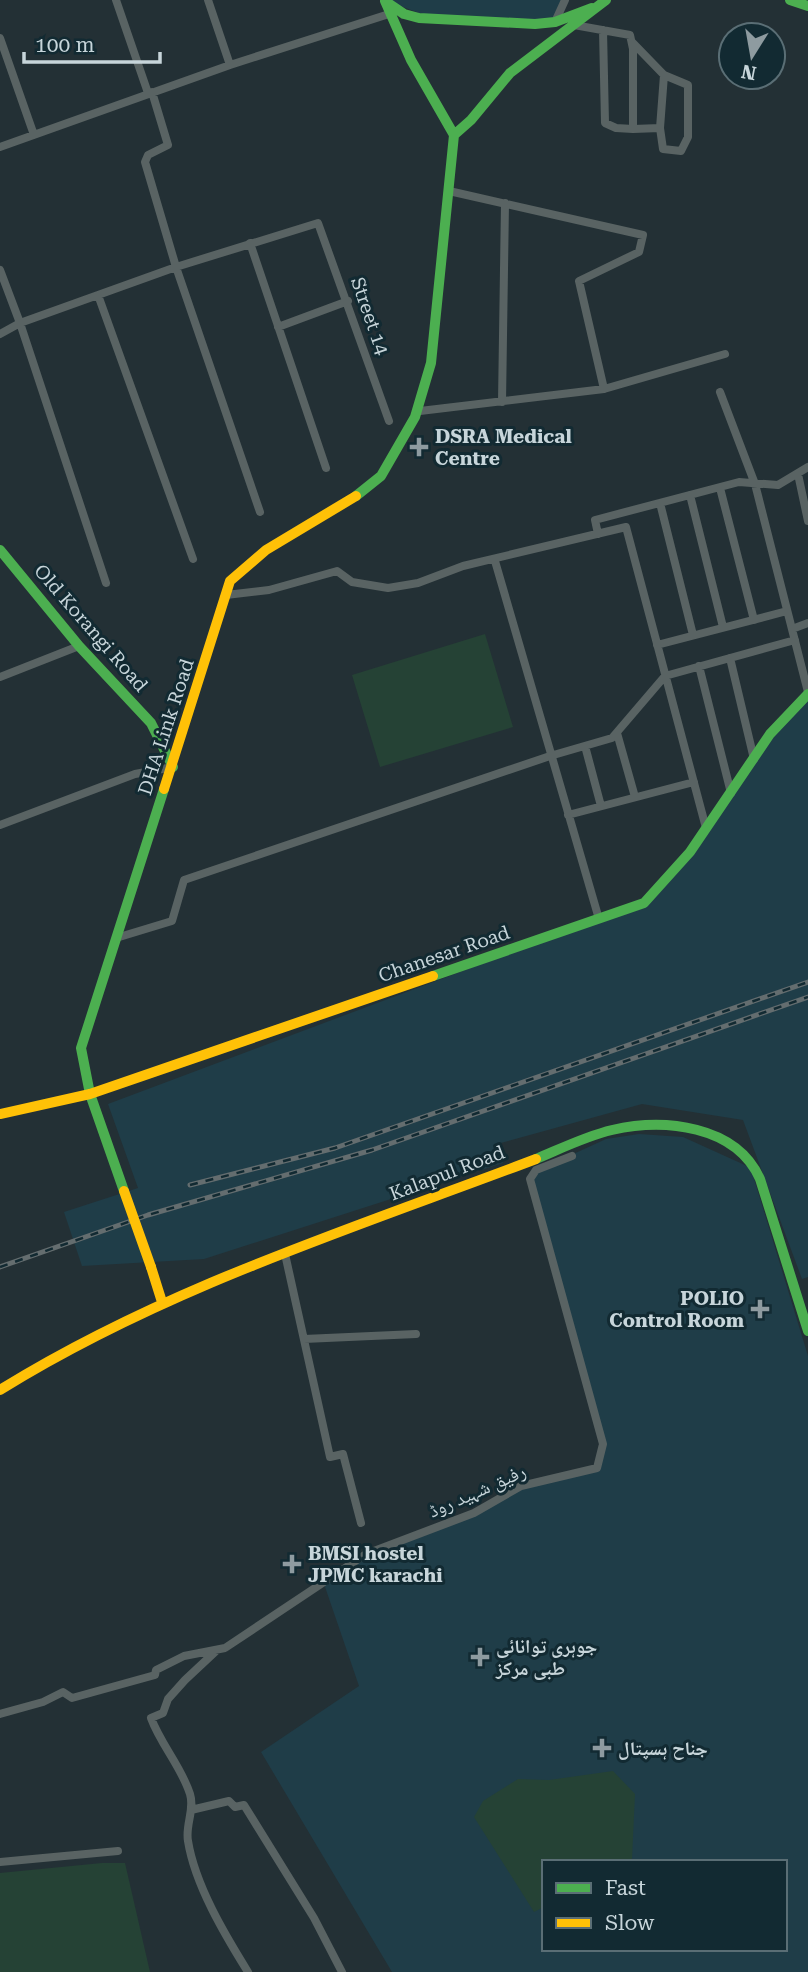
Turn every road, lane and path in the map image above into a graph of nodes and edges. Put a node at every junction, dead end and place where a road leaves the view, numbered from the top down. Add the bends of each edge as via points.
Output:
1 (116, 0) edge
2 (208, 0) edge
3 (565, 0) edge
4 (385, 1) edge
5 (603, 3) edge
6 (389, 14) junction
7 (555, 22) junction
8 (574, 25) junction
9 (603, 30) junction
10 (0, 38) edge
11 (632, 42) junction
12 (230, 65) junction
13 (664, 75) junction
14 (150, 93) junction
15 (660, 128) junction
16 (633, 129) junction
17 (34, 135) junction
18 (454, 135) junction
19 (0, 147) edge
20 (449, 191) junction
21 (505, 203) junction
22 (250, 243) junction
23 (176, 267) junction
24 (0, 270) edge
25 (98, 295) junction
26 (348, 301) junction
27 (20, 323) junction
28 (278, 327) junction
29 (0, 334) edge
30 (725, 354) dead end
31 (604, 388) junction
32 (720, 392) dead end
33 (502, 402) junction
34 (420, 411) dead end
35 (389, 421) dead end
36 (808, 467) edge
37 (326, 468) dead end
38 (798, 474) junction
39 (755, 484) junction
40 (720, 488) junction
41 (690, 495) junction
42 (660, 503) junction
43 (260, 512) dead end
44 (808, 521) edge
45 (598, 534) junction
46 (2, 556) edge
47 (193, 559) dead end
48 (495, 561) junction
49 (106, 583) dead end
50 (226, 595) junction
51 (787, 611) junction
52 (754, 620) junction
53 (808, 623) edge
54 (723, 627) junction
55 (792, 629) junction
56 (693, 635) junction
57 (794, 640) junction
58 (657, 645) junction
59 (79, 646) junction
60 (730, 658) junction
61 (699, 666) junction
62 (665, 676) junction
63 (0, 677) edge
64 (808, 693) edge
65 (617, 733) junction
66 (585, 746) junction
67 (550, 756) junction
68 (754, 759) junction
69 (173, 767) junction
70 (694, 782) junction
71 (731, 793) junction
72 (635, 797) junction
73 (601, 806) junction
74 (568, 815) junction
75 (0, 825) edge
76 (706, 828) junction
77 (599, 919) junction
78 (116, 938) junction
79 (90, 1094) junction
80 (0, 1114) edge
81 (572, 1157) dead end
82 (285, 1254) junction
83 (162, 1302) junction
84 (808, 1331) edge
85 (416, 1334) dead end
86 (304, 1339) junction
87 (0, 1390) edge
88 (361, 1523) dead end
89 (216, 1651) junction
90 (0, 1714) edge
91 (191, 1810) junction
92 (118, 1851) dead end
93 (0, 1862) edge
94 (248, 1972) edge
95 (342, 1972) edge

1 - 14 street
2 - 12 street
3 - 7 street
4 - 6 street
4 - 7 street via 419,18
5 - 7 street
5 - 8 street
6 - 12 street
6 - 18 street
8 - 9 street
8 - 18 street via 510,73
9 - 11 street via 628,33
9 - 16 street via 605,123
10 - 17 street
11 - 13 street
11 - 16 street
12 - 14 street
13 - 15 street
13 - 15 street via 688,85 688,137 681,151 663,149
14 - 17 street
14 - 23 street via 168,145 148,155 145,162
15 - 16 street
17 - 19 street
18 - 20 street, DHA Link Road
20 - 21 street
20 - 50 street, DHA Link Road via 431,363 415,417 382,477 347,504 266,550 230,581
21 - 31 street via 643,235 639,252 579,281
21 - 33 street
22 - 23 street
22 - 26 street, Street 14 via 318,223
22 - 28 street
23 - 25 street
23 - 43 street
24 - 27 street
25 - 27 street
25 - 47 street
26 - 28 street
26 - 35 street, Street 14
27 - 29 street
27 - 49 street
28 - 37 street
30 - 31 street
31 - 33 street
32 - 39 street
33 - 34 street
36 - 38 street
38 - 39 street via 778,485
38 - 44 street
39 - 40 street via 740,482
39 - 51 street
40 - 41 street
40 - 52 street
41 - 42 street
41 - 54 street
42 - 45 street via 595,520
42 - 56 street
45 - 48 street
45 - 58 street via 626,527
46 - 59 street, Old Korangi Road
48 - 50 street via 388,589 352,582 337,571 269,590
48 - 67 street
50 - 69 street, DHA Link Road
51 - 52 street
51 - 55 street
52 - 54 street
53 - 55 street
54 - 56 street
55 - 57 street
56 - 58 street
57 - 60 street
57 - 64 street
58 - 62 street
59 - 63 street
59 - 69 street, Old Korangi Road via 151,723
60 - 61 street
60 - 68 street
61 - 62 street
61 - 71 street
62 - 65 street
62 - 70 street
64 - 68 street, Chanesar Road
65 - 66 street
65 - 72 street
66 - 67 street
66 - 73 street
67 - 74 street
67 - 78 street via 184,880 172,921
68 - 71 street, Chanesar Road
69 - 75 street via 135,774
69 - 78 street, DHA Link Road
70 - 72 street
70 - 76 street
71 - 76 street, Chanesar Road
72 - 73 street
73 - 74 street
74 - 77 street
76 - 77 street, Chanesar Road via 644,903
77 - 79 street, Chanesar Road
78 - 79 street, DHA Link Road via 81,1048
79 - 80 street, Chanesar Road
79 - 83 street, DHA Link Road, bridge
81 - 89 street, رفیق شہید روڈ via 536,1170 530,1179 603,1444 597,1468 521,1486 474,1513 366,1554
82 - 83 street, Kalapul Road
82 - 84 street, Kalapul Road via 611,1130 679,1126 716,1137 748,1158 765,1196
82 - 86 street
83 - 87 street, Kalapul Road via 66,1349
85 - 86 street
86 - 88 street via 330,1457 343,1454
89 - 90 street, رفیق شہید روڈ via 184,1656 156,1670 155,1675 72,1698 63,1692
89 - 91 street via 168,1699 163,1713 151,1718 177,1763 191,1796
91 - 94 street via 186,1826 188,1844 216,1918
91 - 95 street via 229,1801 235,1807 244,1805
92 - 93 street

